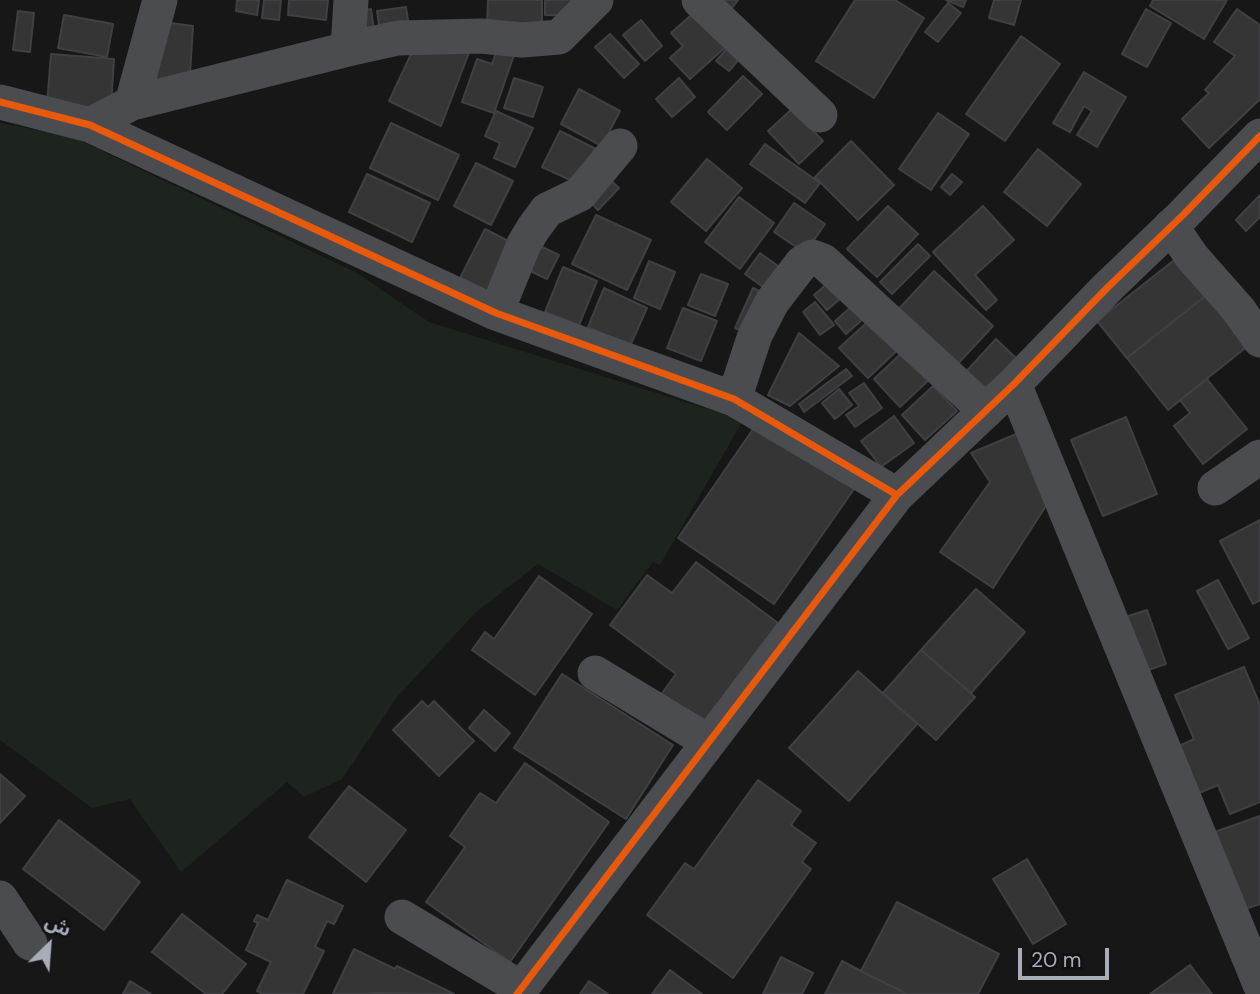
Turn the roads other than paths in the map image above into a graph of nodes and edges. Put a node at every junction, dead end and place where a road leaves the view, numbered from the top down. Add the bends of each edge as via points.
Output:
1 (160, 0) edge
2 (351, 0) edge
3 (596, 0) edge
4 (699, 0) edge
5 (348, 49) junction
6 (0, 102) edge
7 (132, 103) junction
8 (820, 114) dead end
9 (90, 125) junction
10 (1260, 136) edge
11 (620, 146) dead end
12 (1177, 221) junction
13 (1260, 305) edge
14 (496, 313) junction
15 (1260, 340) edge
16 (1014, 384) junction
17 (734, 399) junction
18 (986, 411) junction
19 (1260, 457) edge
20 (1215, 488) dead end
21 (897, 495) junction
22 (595, 673) dead end
23 (709, 741) junction
24 (0, 898) edge
25 (401, 917) dead end
26 (30, 943) dead end
27 (1260, 984) edge
28 (519, 991) edge

1 - 7 street
2 - 5 street
3 - 5 street via 559,37 398,38
4 - 8 street
5 - 7 street
6 - 9 street
7 - 9 street
9 - 14 street
10 - 12 street
11 - 14 street via 580,194 547,210 524,244
12 - 13 street
12 - 15 street via 1192,257
12 - 16 street
14 - 17 street
16 - 18 street
16 - 27 street
17 - 18 street via 755,335 772,302 812,257 823,261
17 - 21 street
18 - 21 street
19 - 20 street
21 - 23 street
22 - 23 street
23 - 28 street
24 - 26 street
25 - 28 street

